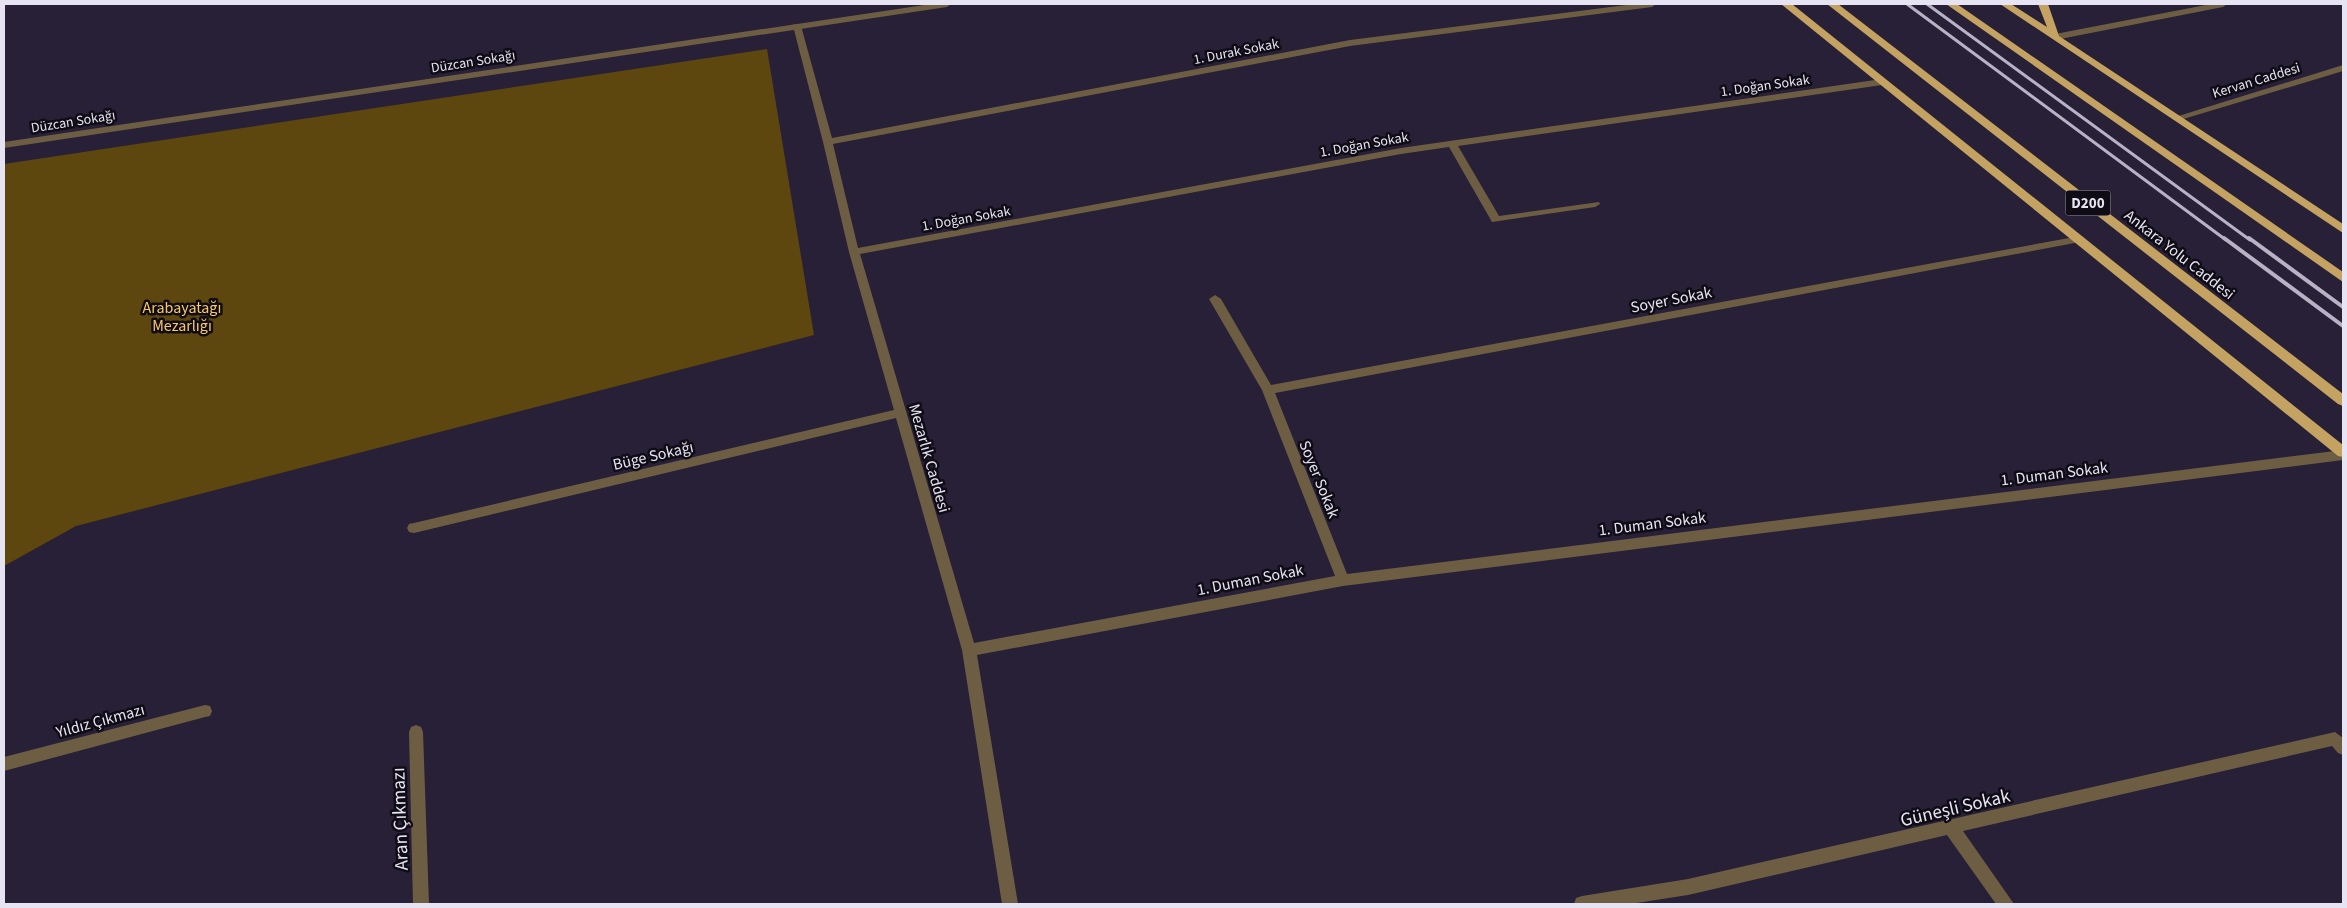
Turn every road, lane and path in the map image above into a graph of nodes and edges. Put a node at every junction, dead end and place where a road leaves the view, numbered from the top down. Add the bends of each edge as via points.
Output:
1 (947, 4) edge
2 (1652, 4) edge
3 (1786, 4) edge
4 (1832, 4) edge
5 (1951, 4) edge
6 (2005, 4) edge
7 (2043, 4) edge
8 (2223, 4) edge
9 (797, 26) junction
10 (2055, 38) junction
11 (2343, 68) edge
12 (1882, 82) junction
13 (2177, 118) junction
14 (828, 142) junction
15 (1452, 144) junction
16 (4, 145) edge
17 (1595, 204) dead end
18 (2343, 229) edge
19 (2080, 239) junction
20 (854, 252) junction
21 (2343, 278) edge
22 (1215, 299) dead end
23 (1268, 390) junction
24 (2343, 402) edge
25 (900, 413) junction
26 (2343, 454) edge
27 (414, 528) dead end
28 (1343, 580) junction
29 (970, 650) junction
30 (204, 710) dead end
31 (416, 732) dead end
32 (2339, 744) edge
33 (4, 764) edge
34 (1952, 828) junction
35 (421, 904) edge
36 (1010, 904) edge
37 (1582, 904) edge
38 (2006, 904) edge

1 - 9 street, Düzcan Sokağı
2 - 14 street, 1. Durak Sokak via 1350,43
3 - 12 highway
4 - 24 highway, Ankara Yolu Caddesi / D200
5 - 21 highway
6 - 10 highway
7 - 10 highway
8 - 10 street
9 - 14 street, Mezarlık Caddesi
9 - 16 street, Düzcan Sokağı
10 - 13 highway
11 - 13 street, Kervan Caddesi
12 - 15 street, 1. Doğan Sokak
12 - 19 highway
13 - 18 highway
14 - 20 street, Mezarlık Caddesi
15 - 17 street via 1496,220
15 - 20 street, 1. Doğan Sokak
19 - 23 street, Soyer Sokak
19 - 26 highway
20 - 25 street, Mezarlık Caddesi
22 - 23 street, Soyer Sokak
23 - 28 street, Soyer Sokak
25 - 27 street, Büge Sokağı
25 - 29 street, Mezarlık Caddesi
26 - 28 street, 1. Duman Sokak
28 - 29 street, 1. Duman Sokak
29 - 36 street, Mezarlık Caddesi
30 - 33 street, Yıldız Çıkmazı
31 - 35 street, Aran Çıkmazı
32 - 34 street, Güneşli Sokak
34 - 37 street, Güneşli Sokak via 1688,887
34 - 38 street

